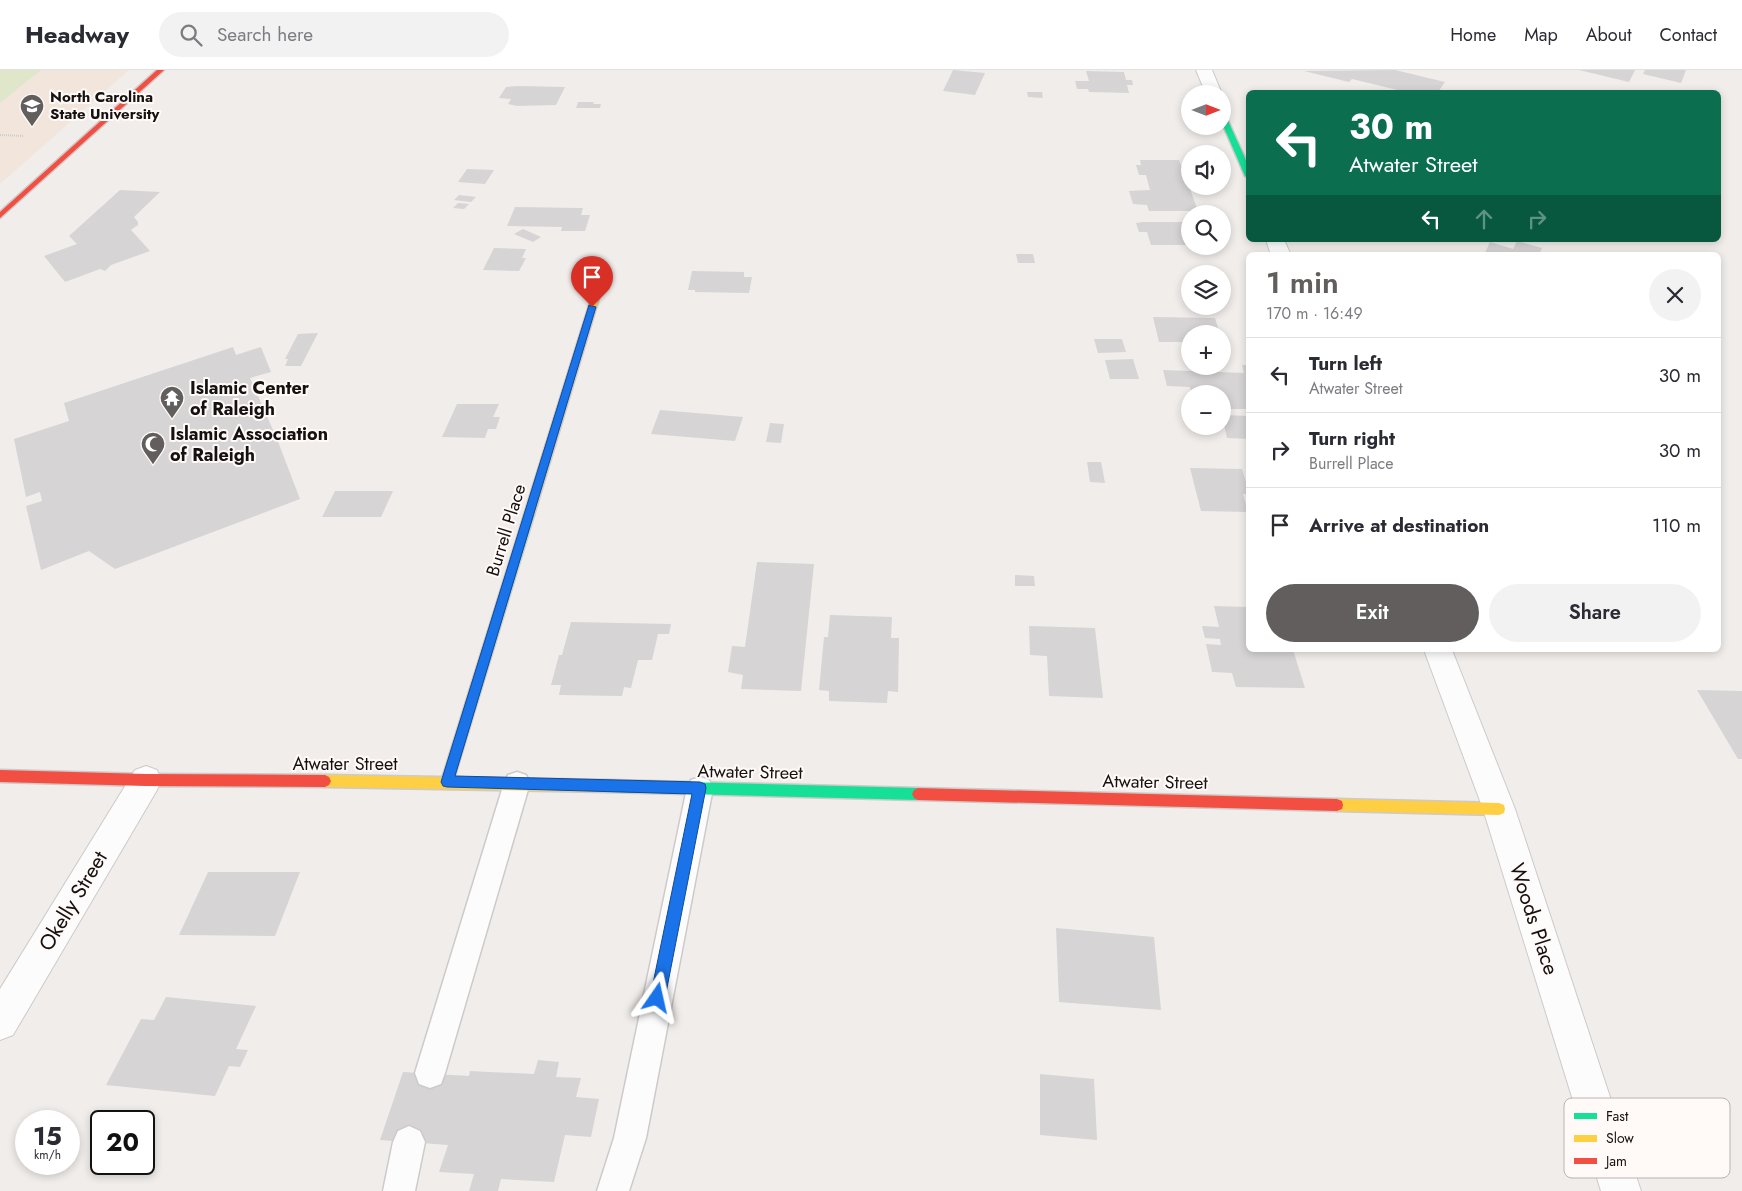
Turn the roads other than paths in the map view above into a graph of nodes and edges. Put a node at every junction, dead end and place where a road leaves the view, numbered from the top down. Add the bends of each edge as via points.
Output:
1 (160, 70) edge
2 (1204, 70) edge
3 (1210, 85) edge
4 (1231, 135) edge
5 (1246, 169) edge
6 (0, 216) edge
7 (598, 288) dead end
8 (1439, 652) edge
9 (0, 776) edge
10 (146, 780) junction
11 (447, 782) junction
12 (517, 783) junction
13 (700, 788) junction
14 (1499, 809) junction
15 (0, 1022) edge
16 (430, 1073) dead end
17 (1591, 1098) edge
18 (409, 1142) dead end
19 (1617, 1178) edge
20 (399, 1191) edge
21 (613, 1191) edge
22 (1621, 1191) edge

1 - 6 street
2 - 3 street
4 - 5 street
7 - 11 street, Burrell Place
8 - 14 street, Woods Place
9 - 10 street, Atwater Street
10 - 11 street, Atwater Street
10 - 15 street, Okelly Street
11 - 12 street, Atwater Street
12 - 13 street, Atwater Street
12 - 16 lane
13 - 14 street, Atwater Street
13 - 21 lane via 630,1138
14 - 17 street, Woods Place
18 - 20 lane
19 - 22 street, Woods Place

